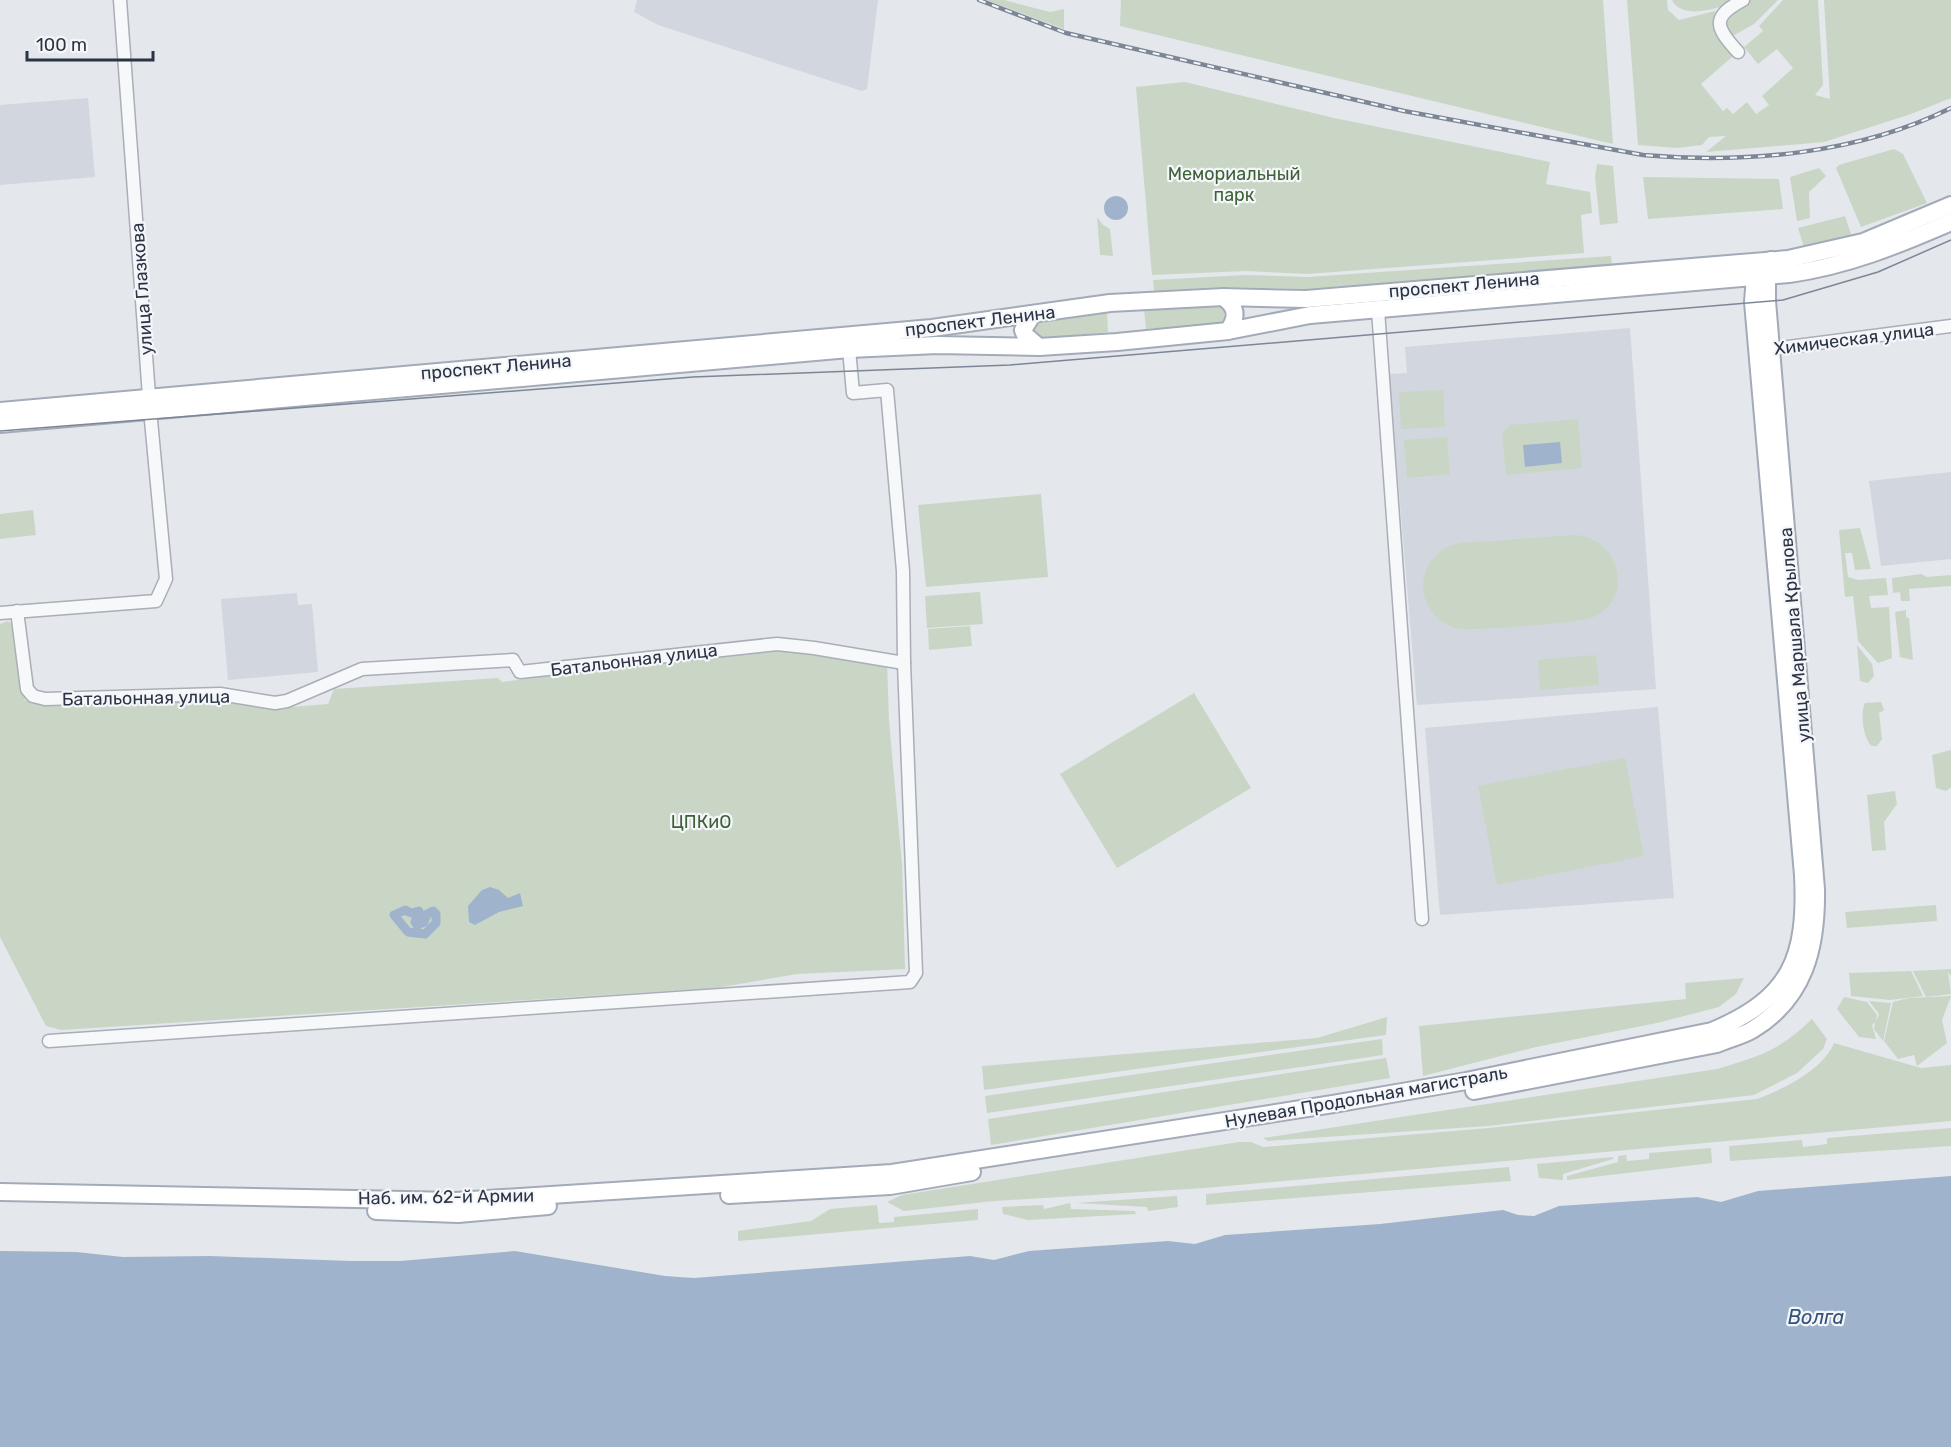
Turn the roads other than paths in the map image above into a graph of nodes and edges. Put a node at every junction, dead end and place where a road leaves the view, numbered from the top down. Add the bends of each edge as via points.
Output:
1 (120, 0) edge
2 (1743, 0) edge
3 (1738, 52) dead end
4 (1951, 206) edge
5 (1951, 222) edge
6 (1764, 271) junction
7 (1223, 297) junction
8 (1378, 310) junction
9 (1033, 314) junction
10 (1951, 327) edge
11 (1228, 331) junction
12 (1038, 347) junction
13 (849, 349) junction
14 (1764, 350) junction
15 (150, 403) junction
16 (0, 411) edge
17 (0, 424) edge
18 (17, 611) junction
19 (0, 613) edge
20 (904, 663) junction
21 (1799, 766) junction
22 (1422, 919) dead end
23 (1799, 945) joint
24 (1794, 990) joint
25 (50, 1041) dead end
26 (891, 1179) junction
27 (0, 1192) edge
28 (0, 1201) edge

1 - 15 street, улица Глазкова
2 - 3 street via 1724,10 1720,19 1722,34
4 - 6 main road, проспект Ленина via 1863,242
5 - 6 main road, проспект Ленина via 1842,264
6 - 7 main road, проспект Ленина via 1306,299
6 - 8 main road, проспект Ленина
6 - 14 main road, улица Маршала Крылова via 1753,302
7 - 9 main road, проспект Ленина via 1110,303
7 - 11 main road via 1236,313
8 - 11 main road, проспект Ленина via 1310,315
8 - 22 street
9 - 12 main road via 1023,330
9 - 15 main road, проспект Ленина via 932,328
10 - 14 street, Химическая улица
11 - 12 main road, проспект Ленина
12 - 13 main road, проспект Ленина via 937,345
13 - 15 main road, проспект Ленина
13 - 20 street via 853,393 887,390 903,571
14 - 21 main road, улица Маршала Крылова
15 - 16 main road, проспект Ленина
15 - 17 main road, проспект Ленина
15 - 18 street, улица Глазкова via 166,579 156,601
18 - 19 street
18 - 20 street, Батальонная улица via 27,688 33,696 45,699 220,694 275,703 370,668 513,660 520,672 764,645 814,648
20 - 25 street via 916,973 910,982
21 - 23 main road, улица Маршала Крылова via 1804,884
21 - 24 main road, улица Маршала Крылова via 1816,915 1813,946
23 - 26 main road, Нулевая Продольная магистраль via 1793,963 1768,998 1744,1017 1712,1031 1466,1081
24 - 26 main road, Нулевая Продольная магистраль via 1779,1009 1751,1031 1717,1044 1472,1092
26 - 27 main road, Наб. им. 62-й Армии via 456,1201
26 - 28 main road, Наб. им. 62-й Армии via 458,1214

